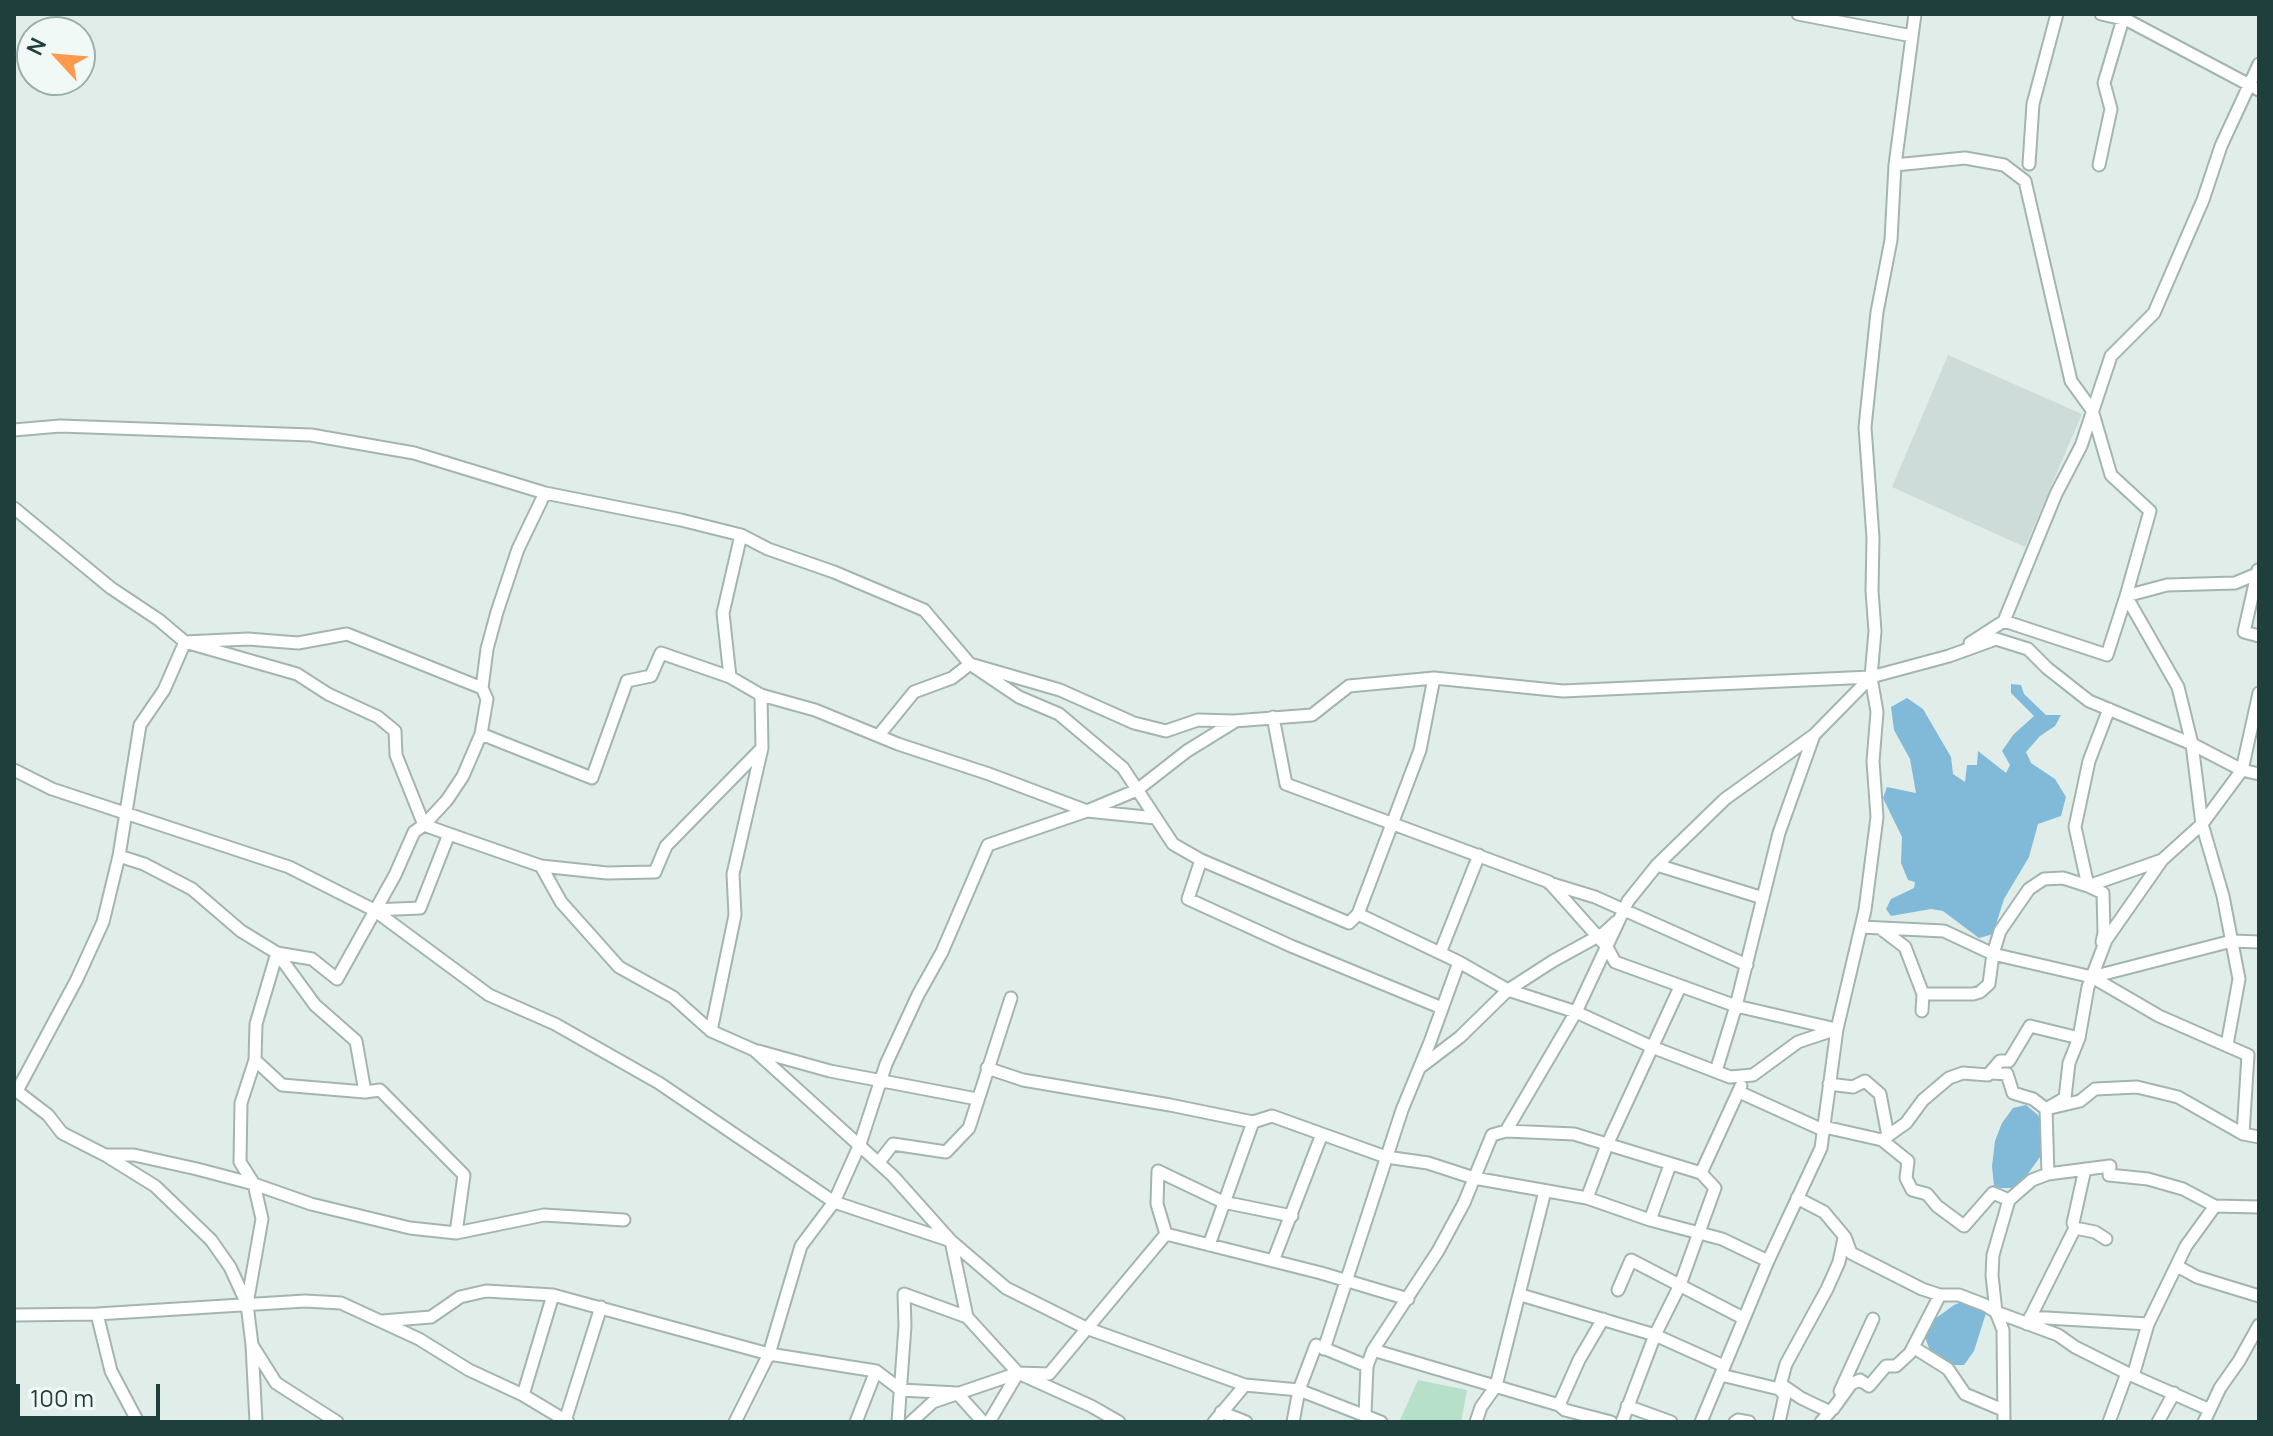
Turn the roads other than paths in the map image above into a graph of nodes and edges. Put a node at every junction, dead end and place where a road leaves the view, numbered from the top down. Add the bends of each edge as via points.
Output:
1 (1798, 14) edge
2 (1915, 14) edge
3 (2057, 14) edge
4 (2101, 14) edge
5 (2123, 19) junction
6 (1912, 36) junction
7 (2259, 64) edge
8 (2254, 87) edge
9 (2029, 164) dead end
10 (1895, 165) junction
11 (2099, 165) dead end
12 (2092, 410) junction
13 (14, 430) edge
14 (545, 493) junction
15 (14, 508) edge
16 (741, 535) junction
17 (2258, 572) edge
18 (2126, 596) junction
19 (2004, 621) junction
20 (2259, 636) edge
21 (185, 642) junction
22 (1949, 656) junction
23 (970, 664) junction
24 (730, 677) junction
25 (1871, 677) junction
26 (1434, 678) junction
27 (482, 688) junction
28 (2259, 693) edge
29 (761, 695) junction
30 (2109, 709) junction
31 (1273, 717) junction
32 (1234, 721) junction
33 (481, 734) junction
34 (879, 735) junction
35 (1814, 735) junction
36 (2192, 744) junction
37 (762, 748) junction
38 (14, 770) edge
39 (2242, 770) junction
40 (2259, 774) edge
41 (1137, 790) junction
42 (1087, 811) junction
43 (126, 813) junction
44 (1156, 818) junction
45 (2202, 824) junction
46 (424, 825) junction
47 (1393, 825) junction
48 (449, 834) junction
49 (1479, 855) junction
50 (119, 856) junction
51 (1201, 860) junction
52 (2162, 860) junction
53 (1657, 865) junction
54 (541, 866) junction
55 (1549, 882) junction
56 (2088, 886) junction
57 (1763, 898) junction
58 (374, 910) junction
59 (1623, 913) junction
60 (1358, 914) junction
61 (1861, 927) junction
62 (1878, 928) junction
63 (1597, 937) junction
64 (2232, 941) junction
65 (2259, 942) edge
66 (1607, 947) junction
67 (277, 953) junction
68 (1440, 953) junction
69 (1993, 954) junction
70 (1459, 962) junction
71 (1747, 965) junction
72 (2092, 977) junction
73 (1680, 987) junction
74 (1508, 990) junction
75 (1923, 994) junction
76 (1011, 998) dead end
77 (1736, 1006) junction
78 (1442, 1008) junction
79 (1922, 1011) dead end
80 (1576, 1012) junction
81 (1837, 1029) junction
82 (711, 1031) junction
83 (2079, 1038) junction
84 (2227, 1045) junction
85 (1652, 1047) junction
86 (754, 1050) junction
87 (255, 1060) junction
88 (987, 1068) junction
89 (1418, 1069) junction
90 (1716, 1071) junction
91 (1992, 1073) junction
92 (1745, 1075) junction
93 (881, 1081) junction
94 (1829, 1084) junction
95 (16, 1090) edge
96 (365, 1092) junction
97 (1739, 1092) junction
98 (977, 1099) junction
99 (2046, 1109) junction
100 (1253, 1122) junction
101 (1823, 1130) junction
102 (1506, 1131) junction
103 (1322, 1134) junction
104 (2243, 1134) junction
105 (2259, 1137) edge
106 (1885, 1138) junction
107 (860, 1144) junction
108 (1607, 1145) junction
109 (105, 1155) junction
110 (1386, 1157) junction
111 (879, 1162) junction
112 (1670, 1165) junction
113 (2085, 1169) junction
114 (1701, 1173) junction
115 (2048, 1174) junction
116 (1474, 1178) junction
117 (254, 1184) junction
118 (1545, 1191) junction
119 (1587, 1198) junction
120 (1797, 1198) junction
121 (2009, 1200) junction
122 (834, 1202) junction
123 (1223, 1202) junction
124 (2215, 1206) junction
125 (2259, 1207) edge
126 (1292, 1216) junction
127 (624, 1220) dead end
128 (1650, 1220) junction
129 (2075, 1228) junction
130 (1700, 1232) junction
131 (456, 1233) junction
132 (1166, 1234) junction
133 (1845, 1237) junction
134 (2106, 1239) dead end
135 (951, 1241) junction
136 (1209, 1245) junction
137 (1273, 1261) junction
138 (1768, 1261) junction
139 (2177, 1266) junction
140 (1347, 1281) junction
141 (1680, 1285) junction
142 (1618, 1290) dead end
143 (553, 1295) junction
144 (1521, 1295) junction
145 (1940, 1295) junction
146 (2259, 1296) edge
147 (1408, 1299) junction
148 (247, 1304) junction
149 (601, 1307) junction
150 (1996, 1312) junction
151 (97, 1314) junction
152 (14, 1315) edge
153 (967, 1317) junction
154 (1743, 1318) junction
155 (1603, 1319) junction
156 (1873, 1319) dead end
157 (2029, 1320) junction
158 (382, 1321) junction
159 (2148, 1324) junction
160 (2259, 1325) edge
161 (1086, 1328) junction
162 (1655, 1335) junction
163 (252, 1345) junction
164 (2254, 1345) edge
165 (1913, 1347) junction
166 (1324, 1349) junction
167 (1373, 1350) junction
168 (769, 1354) junction
169 (1367, 1366) junction
170 (1723, 1370) junction
171 (876, 1371) junction
172 (1018, 1373) junction
173 (2130, 1375) junction
174 (1245, 1385) junction
175 (1496, 1386) junction
176 (1779, 1389) junction
177 (901, 1390) junction
178 (1299, 1390) junction
179 (957, 1393) junction
180 (2174, 1393) junction
181 (523, 1395) junction
182 (1559, 1405) junction
183 (1627, 1406) junction
184 (1833, 1409) junction
185 (2208, 1409) junction
186 (1365, 1415) junction
187 (2004, 1416) edge
188 (1218, 1417) edge
189 (567, 1421) edge
190 (138, 1422) edge
191 (256, 1422) edge
192 (337, 1422) edge
193 (735, 1422) edge
194 (856, 1422) edge
195 (898, 1422) edge
196 (911, 1422) edge
197 (986, 1422) edge
198 (1119, 1422) edge
199 (1246, 1422) edge
200 (1293, 1422) edge
201 (1381, 1422) edge
202 (1476, 1422) edge
203 (1611, 1422) edge
204 (1622, 1422) edge
205 (1671, 1422) edge
206 (1701, 1422) edge
207 (1735, 1422) edge
208 (1749, 1422) edge
209 (1779, 1422) edge
210 (1821, 1422) edge
211 (2109, 1422) edge
212 (2158, 1422) edge
213 (2204, 1422) edge

1 - 6 street
2 - 6 street
3 - 9 street via 2033,104
4 - 5 street
5 - 8 street
5 - 11 street via 2104,83 2112,106
6 - 10 street
7 - 8 street
8 - 12 street via 2221,146 2154,313 2111,356
10 - 12 street via 1965,158 2004,165 2025,181 2071,381
10 - 25 street via 1891,240 1865,427 1873,538
12 - 18 street via 2111,475 2150,511
12 - 19 street
13 - 14 street via 60,426 311,435 414,453
14 - 16 street
14 - 27 street via 518,549 497,612
15 - 21 street
16 - 23 street via 924,610
16 - 24 street via 723,613
17 - 18 street via 2235,583 2167,585
17 - 20 street via 2244,632
18 - 19 street via 2107,655
18 - 36 street via 2178,687
19 - 22 street
21 - 27 street via 298,643 347,634
21 - 43 street via 164,690 140,725
21 - 46 street via 297,674 378,717 395,731 396,755
22 - 25 street
22 - 30 street via 1996,639 2028,649 2089,701
23 - 32 street via 1060,690 1134,723 1166,731 1198,720
23 - 34 street via 952,678 914,692
23 - 41 street via 1019,697 1059,714 1123,768
24 - 29 street
24 - 33 street via 661,653 651,676 627,681 592,778
25 - 26 street via 1563,691
25 - 35 street
25 - 61 street via 1877,712 1877,817
26 - 31 street via 1349,686 1312,715
26 - 47 street via 1420,750
27 - 33 street via 487,699
28 - 39 street
29 - 34 street
29 - 37 street
30 - 36 street
30 - 56 street via 2089,761 2075,827
31 - 32 street
31 - 47 street via 1286,784
32 - 41 street
33 - 46 street via 463,776
34 - 42 street
35 - 53 street via 1725,799
35 - 57 street via 1791,794
36 - 39 street
36 - 45 street
37 - 54 street via 666,846 655,872
37 - 82 street via 733,874 735,915
38 - 43 street via 52,789
39 - 40 street
39 - 45 street
41 - 42 street
41 - 44 street
42 - 44 street
42 - 93 street via 988,845
43 - 50 street
43 - 58 street via 289,867
44 - 51 street via 1173,844
45 - 52 street
45 - 64 street
46 - 48 street
46 - 58 street via 414,832
47 - 49 street
47 - 60 street
48 - 54 street
48 - 58 street via 420,908
49 - 55 street
49 - 68 street
50 - 67 street via 192,889 241,931
50 - 95 street via 103,922
51 - 60 street via 1349,923
51 - 78 street via 1188,899
52 - 56 street
52 - 72 street via 2106,940
53 - 57 street
53 - 59 street
54 - 82 street via 561,902 619,967 673,997
55 - 59 street
55 - 63 street
56 - 69 street via 2063,878 2044,879 2029,889 2000,931
56 - 72 street via 2103,893 2104,933
57 - 71 street
58 - 67 street via 337,979 312,959
58 - 122 street via 489,995 555,1024 659,1083
59 - 63 street
59 - 66 street
59 - 71 street
60 - 68 street
61 - 62 street
61 - 81 street
62 - 69 street via 1944,931
62 - 75 street via 1905,947
63 - 66 street
63 - 74 street
64 - 65 street
64 - 72 street
64 - 84 street via 2239,979
66 - 73 street via 1615,962
66 - 80 street
67 - 87 street via 256,1024
67 - 96 street via 315,1005 356,1041
68 - 70 street
69 - 72 street
69 - 75 street via 1989,984 1980,992
70 - 74 street
70 - 78 street
71 - 77 street
72 - 83 street
72 - 84 street via 2159,1016
73 - 77 street
73 - 85 street
74 - 80 street
74 - 89 street
75 - 79 street
76 - 88 street
77 - 81 street
77 - 90 street
78 - 89 street
80 - 85 street
80 - 102 street
81 - 92 street via 1798,1042 1753,1075
81 - 94 street
82 - 86 street
83 - 91 street via 2030,1026 2009,1061 2000,1061
83 - 99 street via 2069,1063 2065,1098
84 - 104 street via 2248,1055
85 - 90 street
85 - 108 street
86 - 93 street
86 - 107 street
87 - 96 street via 282,1085
87 - 117 street via 241,1103 240,1162
88 - 98 street
88 - 100 street via 1023,1080
89 - 110 street
90 - 92 street via 1730,1077
91 - 99 street via 2007,1074 2013,1093
91 - 106 street via 1949,1078
92 - 97 street
93 - 98 street
93 - 107 street
94 - 101 street
94 - 106 street via 1853,1087 1865,1081 1880,1094
95 - 109 street via 62,1133
96 - 131 street via 380,1090 464,1175
97 - 101 street
97 - 114 street
98 - 111 street via 969,1128 946,1152 893,1144
99 - 104 street via 2080,1101 2095,1089 2137,1087 2178,1097
99 - 115 street
100 - 103 street via 1272,1116
100 - 123 street
101 - 106 street
101 - 120 street via 1821,1148
102 - 108 street via 1574,1134
102 - 116 street via 1492,1135
103 - 110 street
103 - 126 street
104 - 105 street
106 - 121 street via 1908,1161 1906,1178 1912,1190 1927,1194 1964,1226 1993,1193
107 - 111 street
107 - 122 street
108 - 112 street
108 - 119 street
109 - 117 street via 134,1155
109 - 148 street via 155,1186 211,1240
110 - 116 street
110 - 140 street
111 - 135 street
112 - 114 street
112 - 128 street
113 - 115 street
113 - 124 street via 2110,1166 2109,1175 2183,1189
113 - 129 street
114 - 130 street via 1715,1188
115 - 121 street
116 - 118 street
116 - 147 street
117 - 131 street via 393,1226
117 - 148 street via 262,1219
118 - 119 street
118 - 144 street
119 - 128 street
120 - 133 street via 1824,1212
120 - 138 street
121 - 150 street via 1993,1255
122 - 135 street
122 - 168 street via 801,1246
123 - 126 street
123 - 132 street via 1158,1171 1157,1204
123 - 136 street
124 - 125 street
124 - 139 street
126 - 137 street
127 - 131 street via 544,1215
128 - 130 street
129 - 134 street
129 - 157 street
130 - 138 street
130 - 141 street
132 - 136 street
132 - 161 street
133 - 145 street via 1851,1253
133 - 176 street via 1839,1262 1786,1364
135 - 153 street
135 - 161 street via 1006,1288
136 - 137 street
137 - 140 street
138 - 154 street
139 - 146 street
139 - 159 street
140 - 147 street
140 - 166 street
141 - 142 street via 1631,1260
141 - 154 street
141 - 162 street
143 - 149 street
143 - 158 street via 486,1291 460,1297 431,1317
143 - 181 street
144 - 155 street
144 - 175 street
145 - 150 street via 1959,1295
145 - 165 street
147 - 167 street
148 - 151 street
148 - 158 street via 341,1303
148 - 163 street
149 - 168 street
149 - 189 street
150 - 157 street
150 - 187 street via 2003,1330
151 - 152 street
151 - 190 street via 111,1371
153 - 172 street
153 - 177 street via 904,1294
154 - 170 street
155 - 162 street
155 - 182 street
156 - 184 street
157 - 159 street
157 - 173 street
158 - 181 street
159 - 173 street
160 - 164 street
161 - 172 street via 1049,1374
161 - 174 street
162 - 170 street
162 - 183 street
163 - 191 street
163 - 192 street via 276,1383
164 - 185 street
165 - 184 street via 1869,1386 1860,1380 1851,1384
165 - 187 street via 1948,1369 1965,1394
166 - 169 street
166 - 178 street via 1316,1345
167 - 169 street
167 - 175 street
168 - 171 street
168 - 193 street
169 - 186 street
170 - 176 street
170 - 206 street
171 - 177 street
171 - 194 street
172 - 179 street
172 - 197 street
172 - 198 street
173 - 180 street
173 - 211 street
174 - 178 street
174 - 188 street
175 - 182 street
175 - 202 street
176 - 184 street
176 - 209 street via 1785,1395
177 - 179 street
177 - 195 street
178 - 186 street
178 - 200 street
179 - 196 street via 933,1402
179 - 197 street
180 - 185 street
180 - 212 street
181 - 189 street
182 - 203 street
183 - 204 street
183 - 205 street
184 - 210 street
185 - 213 street
186 - 201 street
188 - 199 street
207 - 208 street

